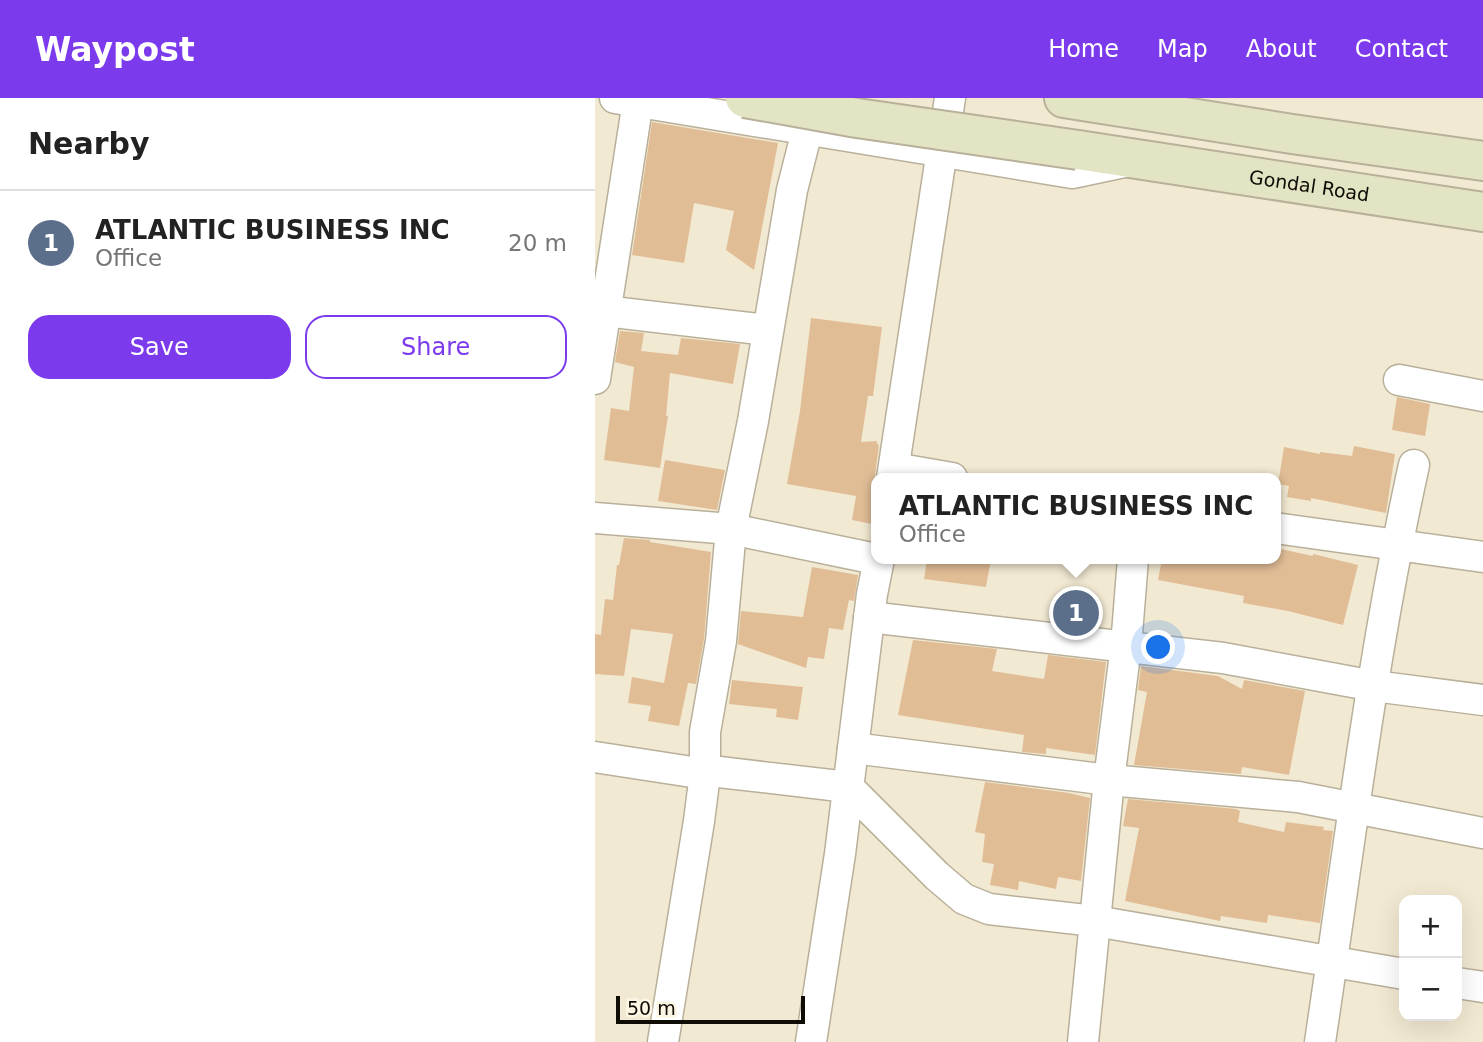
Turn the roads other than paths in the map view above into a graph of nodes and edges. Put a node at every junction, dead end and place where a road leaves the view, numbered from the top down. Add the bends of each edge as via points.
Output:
1 (745, 98) edge
2 (950, 98) edge
3 (1073, 99) edge
4 (627, 100) edge
5 (1135, 104) edge
6 (807, 131) junction
7 (944, 150) junction
8 (1138, 159) junction
9 (1483, 161) edge
10 (1483, 212) edge
11 (599, 311) edge
12 (768, 330) junction
13 (595, 379) edge
14 (1399, 380) dead end
15 (1483, 396) edge
16 (1414, 465) dead end
17 (893, 473) edge
18 (595, 518) edge
19 (731, 529) junction
20 (1281, 529) edge
21 (1397, 544) junction
22 (1483, 556) edge
23 (871, 558) edge
24 (877, 564) edge
25 (1133, 564) edge
26 (869, 617) junction
27 (1126, 646) junction
28 (1374, 685) junction
29 (1483, 700) edge
30 (853, 748) junction
31 (595, 757) edge
32 (705, 774) junction
33 (1109, 780) junction
34 (848, 787) junction
35 (1353, 807) junction
36 (1483, 832) edge
37 (1095, 921) junction
38 (1332, 962) junction
39 (1399, 973) edge
40 (1462, 984) edge
41 (1483, 988) edge
42 (663, 1042) edge
43 (811, 1042) edge
44 (1083, 1042) edge
45 (1320, 1042) edge

1 - 8 main road, Gondal Road, bridge
2 - 7 street
3 - 5 main road
4 - 6 street
4 - 11 street
5 - 9 main road via 1291,134
6 - 7 street
6 - 12 street
7 - 8 street via 1072,173
7 - 17 street
8 - 10 main road, Gondal Road
11 - 12 street
11 - 13 street
12 - 19 street
14 - 15 street
16 - 21 street
18 - 19 street
19 - 23 street
19 - 32 street via 721,641 705,732
20 - 21 street
21 - 22 street
21 - 28 street
24 - 26 street
25 - 27 street
26 - 27 street
26 - 30 street
27 - 28 street
27 - 33 street
28 - 29 street
28 - 35 street
30 - 33 street
30 - 34 street
31 - 32 street
32 - 34 street
32 - 42 street
33 - 35 street via 1298,797
33 - 37 street
34 - 37 street via 964,899 989,909
34 - 43 street
35 - 36 street
35 - 38 street
37 - 38 street
37 - 44 street
38 - 39 street
38 - 45 street
40 - 41 street

